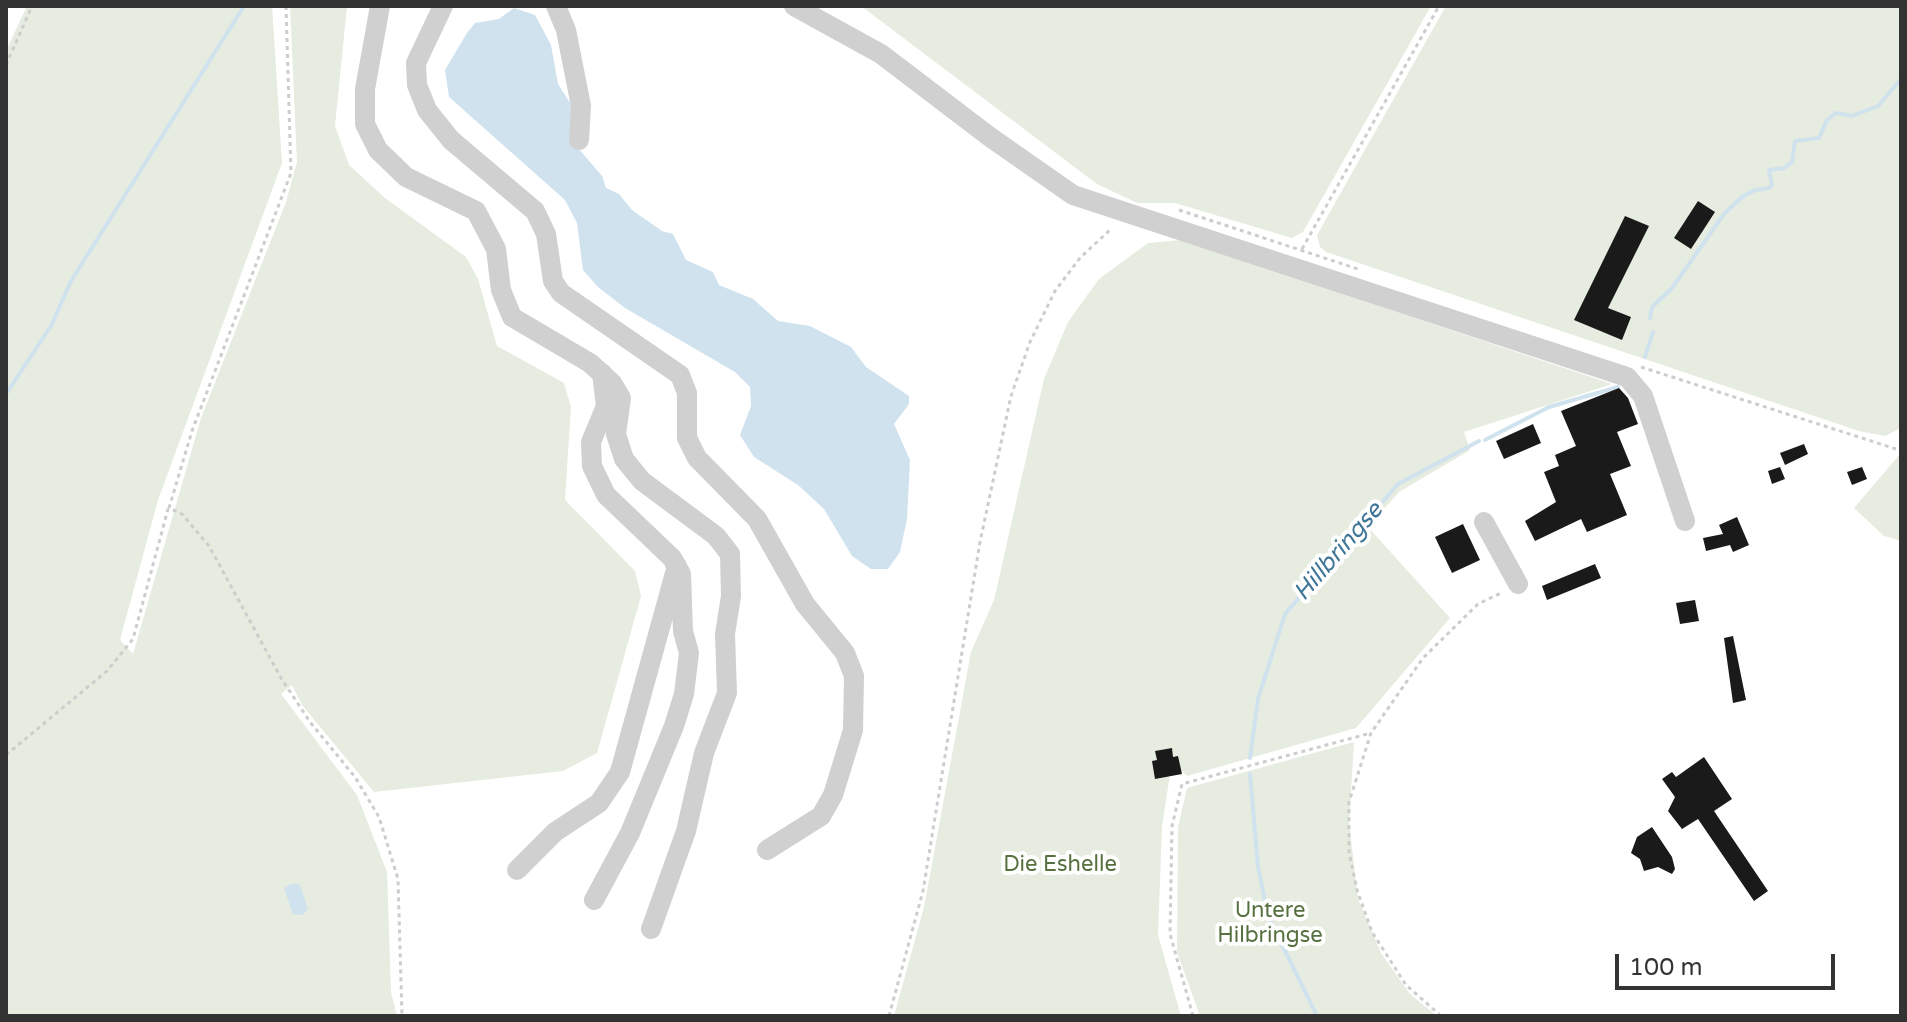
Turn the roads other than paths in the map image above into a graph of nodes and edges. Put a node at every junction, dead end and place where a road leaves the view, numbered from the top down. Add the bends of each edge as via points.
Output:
1 (380, 6) edge
2 (443, 6) edge
3 (556, 6) edge
4 (794, 6) edge
5 (827, 6) edge
6 (881, 54) junction
7 (579, 140) dead end
8 (602, 373) junction
9 (1685, 521) dead end
10 (1484, 522) dead end
11 (677, 566) junction
12 (1518, 584) road end
13 (767, 850) dead end
14 (517, 870) dead end
15 (594, 900) dead end
16 (651, 929) dead end

1 - 8 lane via 365,89 365,124 378,150 406,177 476,211 496,249 501,290 512,317
2 - 13 lane via 416,63 417,85 427,110 451,140 535,211 561,293 680,375 687,393 687,438 697,458 757,519 805,604 845,653 854,676 853,730 833,795 821,816
3 - 7 lane via 581,106
4 - 6 lane
5 - 6 lane
6 - 9 lane via 1073,195 1627,377 1643,396
8 - 11 lane via 606,406 591,442 592,466 606,495
8 - 16 lane via 621,398 616,434 624,459 662,497 716,536 733,568 725,634 727,693
10 - 12 lane
11 - 14 lane via 620,772 599,803 555,832
11 - 15 lane via 684,587 683,631 689,653 684,694 630,833

